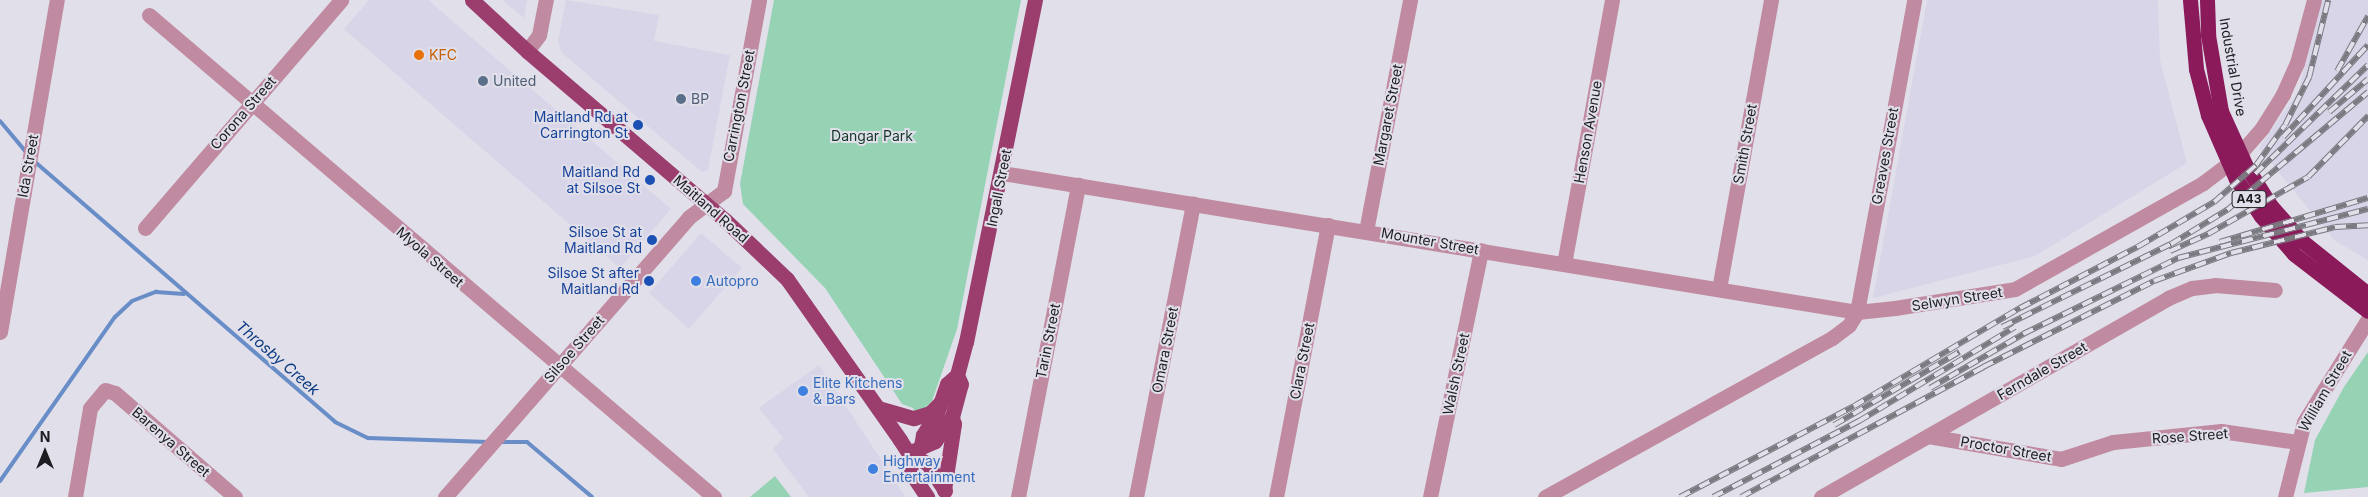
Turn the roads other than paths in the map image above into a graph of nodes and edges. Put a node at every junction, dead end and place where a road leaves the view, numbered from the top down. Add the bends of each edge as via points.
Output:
1 (57, 0) edge
2 (341, 0) edge
3 (472, 0) edge
4 (546, 0) edge
5 (759, 0) edge
6 (1035, 0) edge
7 (1410, 0) edge
8 (1612, 0) edge
9 (1771, 0) edge
10 (1914, 0) edge
11 (2190, 0) edge
12 (2207, 0) edge
13 (2314, 0) edge
14 (149, 14) dead end
15 (527, 51) junction
16 (251, 102) junction
17 (2215, 113) junction
18 (1002, 173) junction
19 (1078, 185) junction
20 (1193, 203) junction
21 (706, 204) junction
22 (1328, 225) junction
23 (145, 228) dead end
24 (1366, 231) junction
25 (1481, 250) junction
26 (1564, 264) junction
27 (2316, 264) junction
28 (1719, 289) junction
29 (2274, 290) dead end
30 (2368, 294) edge
31 (2368, 311) edge
32 (1857, 312) junction
33 (2368, 319) edge
34 (0, 332) edge
35 (558, 367) junction
36 (957, 375) junction
37 (942, 401) junction
38 (878, 408) junction
39 (952, 417) junction
40 (1928, 436) junction
41 (2112, 442) joint
42 (2297, 442) junction
43 (915, 450) junction
44 (947, 494) edge
45 (75, 497) edge
46 (235, 497) edge
47 (446, 497) edge
48 (714, 497) edge
49 (926, 497) edge
50 (1018, 497) edge
51 (1136, 497) edge
52 (1276, 497) edge
53 (1430, 497) edge
54 (1545, 497) edge
55 (1821, 497) edge
56 (2285, 497) edge

1 - 34 street, Ida Street
2 - 16 street, Corona Street
3 - 15 main road, Maitland Road
4 - 15 street via 539,35
5 - 21 street, Carrington Street via 724,191
6 - 18 main road, Ingall Street
7 - 24 street, Margaret Street
8 - 26 street, Henson Avenue
9 - 28 street, Smith Street
10 - 32 street, Greaves Street
11 - 17 highway, Industrial Drive / A43 via 2196,69
12 - 17 highway, Industrial Drive / A43
13 - 32 street, Selwyn Street via 2297,63 2262,128 2236,158 2203,183 2015,289
14 - 16 street, Myola Street
15 - 21 main road, Maitland Road
16 - 23 street, Corona Street
16 - 35 street, Myola Street
17 - 27 highway, Industrial Drive / A43 via 2258,186
18 - 19 street, Mounter Street
18 - 36 main road, Ingall Street via 976,302
19 - 20 street, Mounter Street
19 - 50 street, Tarin Street
20 - 22 street, Mounter Street
20 - 51 street, Omara Street
21 - 35 street, Silsoe Street via 689,217
21 - 38 main road, Maitland Road via 787,279
22 - 24 street, Mounter Street
22 - 52 street, Clara Street
24 - 25 street, Mounter Street
25 - 26 street, Mounter Street
25 - 53 street, Walsh Street
26 - 28 street, Mounter Street
27 - 30 highway, Industrial Drive / A43
27 - 31 highway, Industrial Drive / A43
28 - 32 street, Mounter Street
29 - 40 street, Ferndale Street via 2232,284 2192,288
32 - 54 street via 1849,325 1832,338
33 - 42 street, William Street via 2304,422
35 - 47 street, Silsoe Street
35 - 48 street, Myola Street
36 - 37 main road, Ingall Street via 947,384
36 - 39 main road, Ingall Street via 961,384
37 - 38 main road, Ingall Street via 930,412 914,418
37 - 43 main road, Ingall Street via 933,423
38 - 43 main road, Maitland Road
39 - 43 main road, Ingall Street via 935,442
39 - 44 main road, Ingall Street
40 - 41 street, Proctor Street via 2061,459
40 - 55 street, Ferndale Street
41 - 42 street, Rose Street via 2221,431
42 - 56 street, William Street
43 - 44 main road, Maitland Road
43 - 49 main road, Maitland Road via 910,472
45 - 46 street, Barenya Street via 90,408 106,390 115,393

